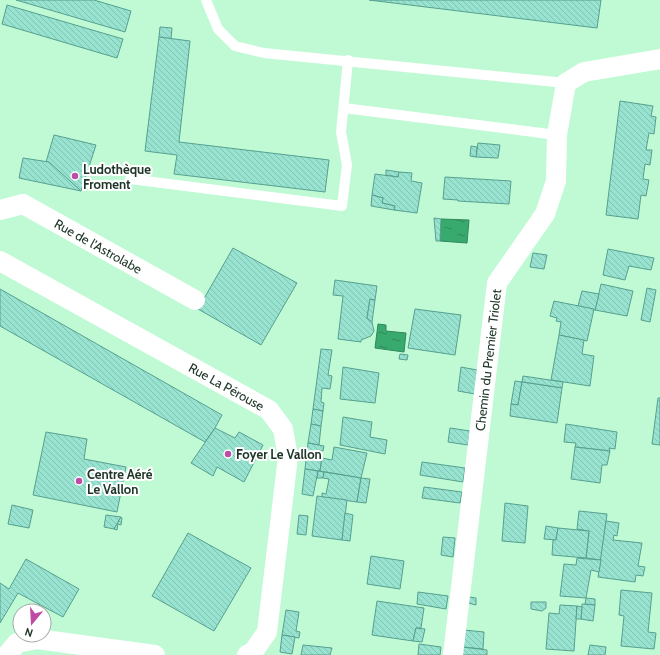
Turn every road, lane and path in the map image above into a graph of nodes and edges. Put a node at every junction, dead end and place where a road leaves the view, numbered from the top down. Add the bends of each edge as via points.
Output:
1 (206, 0) edge
2 (660, 59) edge
3 (348, 60) junction
4 (566, 82) junction
5 (344, 108) junction
6 (557, 135) junction
7 (130, 179) dead end
8 (0, 210) edge
9 (0, 261) edge
10 (195, 300) dead end
11 (7, 655) edge
12 (155, 655) edge
13 (247, 655) edge
14 (453, 655) edge

1 - 3 lane via 218,29 235,46 264,53
2 - 4 street via 584,72
3 - 4 lane
3 - 5 lane
4 - 6 street, Chemin du Premier Triolet
5 - 6 lane
5 - 7 lane via 341,132 348,165 342,206
6 - 14 street, Chemin du Premier Triolet via 556,181 544,214 497,283
8 - 10 street, Rue de l'Astrolabe via 23,204
9 - 13 street, Rue La Pérouse via 269,410 283,429 288,457 267,632 253,652
11 - 12 street via 17,643 37,639

